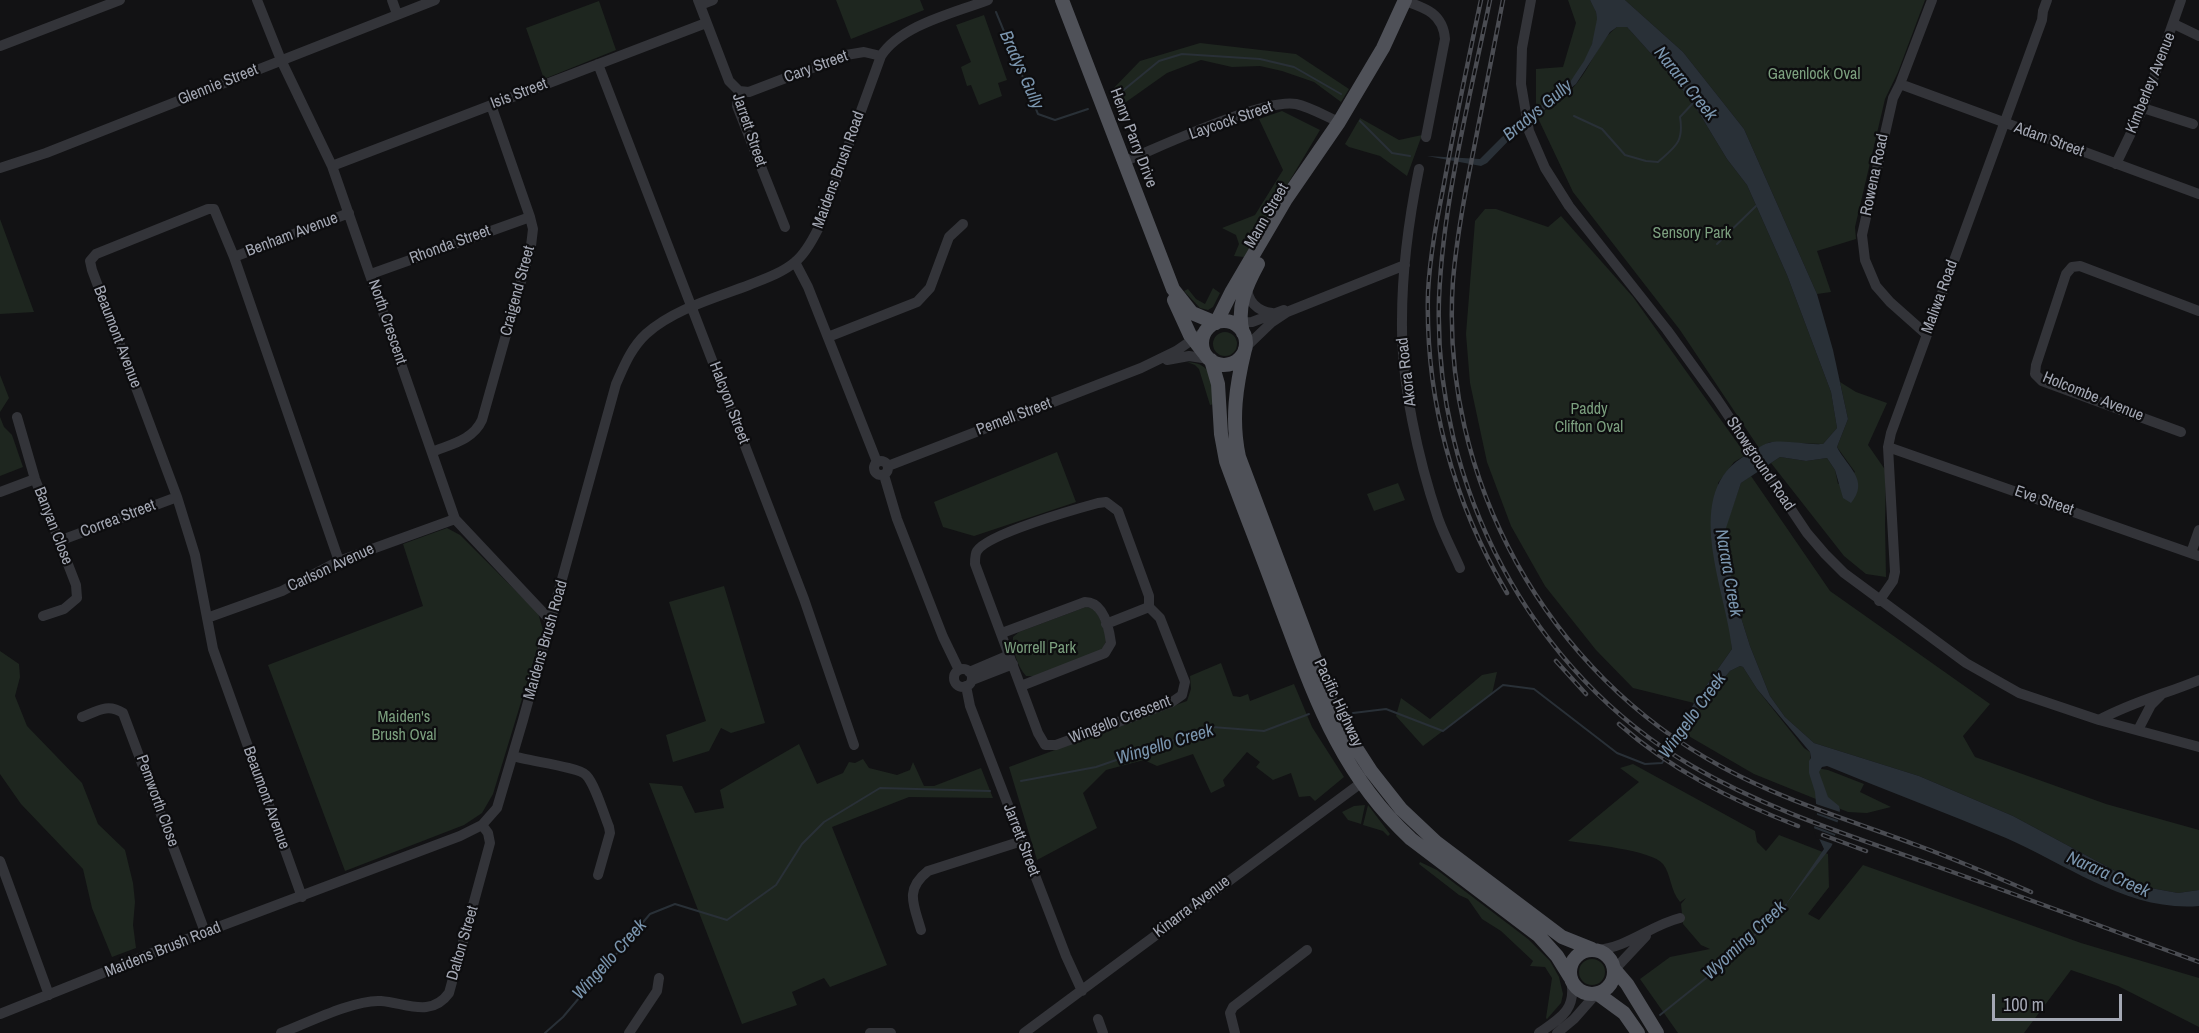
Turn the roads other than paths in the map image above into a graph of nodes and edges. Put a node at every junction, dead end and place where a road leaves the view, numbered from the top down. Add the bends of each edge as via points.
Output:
1 (120, 0) edge
2 (258, 0) edge
3 (392, 0) edge
4 (435, 0) edge
5 (713, 0) edge
6 (988, 0) edge
7 (1062, 0) edge
8 (1405, 0) edge
9 (1532, 0) edge
10 (1932, 0) edge
11 (2047, 0) edge
12 (2181, 0) edge
13 (699, 2) edge
14 (397, 14) junction
15 (706, 23) junction
16 (2174, 24) junction
17 (2199, 36) edge
18 (0, 46) edge
19 (881, 56) junction
20 (281, 60) junction
21 (598, 64) junction
22 (1900, 84) junction
23 (739, 91) junction
24 (491, 105) junction
25 (2143, 108) junction
26 (1339, 122) junction
27 (2004, 123) junction
28 (2193, 124) dead end
29 (1426, 136) dead end
30 (1125, 161) junction
31 (2116, 164) junction
32 (332, 166) junction
33 (0, 168) edge
34 (1419, 169) dead end
35 (2199, 194) edge
36 (349, 213) junction
37 (530, 217) junction
38 (963, 224) dead end
39 (785, 227) dead end
40 (234, 257) junction
41 (795, 262) junction
42 (1405, 265) junction
43 (371, 274) junction
44 (1247, 285) junction
45 (1173, 289) junction
46 (1305, 304) junction
47 (692, 306) junction
48 (2199, 311) edge
49 (1272, 313) junction
50 (1213, 325) junction
51 (1238, 326) junction
52 (1926, 334) junction
53 (828, 337) junction
54 (1193, 340) junction
55 (1245, 348) junction
56 (1208, 358) junction
57 (1141, 368) junction
58 (17, 417) dead end
59 (2181, 432) dead end
60 (1888, 447) junction
61 (432, 452) junction
62 (886, 470) junction
63 (35, 479) junction
64 (0, 492) edge
65 (177, 496) junction
66 (455, 519) junction
67 (2199, 530) edge
68 (59, 541) junction
69 (2195, 554) edge
70 (339, 561) junction
71 (1460, 568) dead end
72 (1879, 601) junction
73 (1149, 607) junction
74 (44, 616) dead end
75 (207, 618) junction
76 (551, 621) junction
77 (1106, 624) junction
78 (1002, 633) junction
79 (1011, 659) junction
80 (967, 677) junction
81 (2199, 680) edge
82 (1022, 686) junction
83 (2162, 695) junction
84 (1330, 699) junction
85 (82, 717) dead end
86 (2099, 720) junction
87 (2138, 730) junction
88 (854, 745) dead end
89 (2199, 747) edge
90 (513, 756) junction
91 (1361, 783) junction
92 (482, 825) junction
93 (1022, 841) junction
94 (0, 861) edge
95 (598, 875) dead end
96 (302, 897) junction
97 (1680, 918) dead end
98 (1655, 928) junction
99 (921, 930) dead end
100 (205, 932) junction
101 (1307, 950) dead end
102 (1594, 950) junction
103 (1615, 970) junction
104 (658, 978) dead end
105 (1571, 978) junction
106 (1082, 991) junction
107 (1597, 994) junction
108 (49, 995) junction
109 (0, 1014) edge
110 (1098, 1019) dead end
111 (281, 1033) edge
112 (629, 1033) edge
113 (870, 1033) edge
114 (891, 1033) edge
115 (1024, 1033) edge
116 (1103, 1033) edge
117 (1235, 1033) edge
118 (1539, 1033) edge
119 (1557, 1033) edge
120 (1638, 1033) edge
121 (1657, 1033) edge

1 - 18 street
2 - 20 street, North Crescent
3 - 14 street
4 - 14 street, Glennie Street
5 - 13 street
6 - 19 street via 904,33
7 - 30 main road, Henry Parry Drive
8 - 26 main road, Mann Street via 1383,48
8 - 29 street via 1434,13 1444,30
9 - 72 street, Showground Road via 1521,66 1529,131 1545,168 1667,330 1807,533 1844,573
10 - 22 street, Rowena Road
11 - 27 street, Maliwa Road
12 - 16 street, Kimberley Avenue
13 - 15 street, Jarrett Street
14 - 20 street, Glennie Street
15 - 21 street, Isis Street
15 - 23 street, Jarrett Street via 729,81
16 - 17 street
16 - 25 street, Kimberley Avenue
19 - 23 street, Cary Street via 855,52 749,92
19 - 41 street, Maidens Brush Road via 819,229
20 - 32 street, North Crescent
20 - 33 street, Glennie Street
21 - 24 street, Isis Street
21 - 47 street, Halcyon Street
22 - 27 street, Adam Street
22 - 52 street, Rowena Road via 1884,130 1862,235 1865,260 1876,286
23 - 39 street, Jarrett Street via 737,106
24 - 32 street, Isis Street
24 - 37 street, Craigend Street
25 - 28 street
25 - 31 street, Kimberley Avenue
26 - 30 street, Laycock Street via 1297,104 1278,104
26 - 44 main road, Mann Street
26 - 50 main road, Mann Street via 1286,199
27 - 31 street, Adam Street
27 - 52 street, Maliwa Road
30 - 45 main road, Henry Parry Drive
31 - 35 street, Adam Street
32 - 36 street, North Crescent
34 - 42 street, Akora Road
36 - 40 street, Benham Avenue
36 - 43 street, North Crescent
37 - 43 street, Rhonda Street
37 - 61 street, Craigend Street via 531,246 482,420 468,438
38 - 53 street via 949,237 930,288 917,302
40 - 65 street, Beaumont Avenue via 218,214 208,209 96,254 90,261
40 - 70 street, Beaumont Avenue
41 - 47 street, Maidens Brush Road via 762,280
41 - 53 street
42 - 46 street
42 - 71 street, Akora Road via 1401,320 1406,386 1438,519
43 - 61 street, North Crescent
44 - 49 street via 1253,304
44 - 51 main road, Mann Street
45 - 50 main road, Henry Parry Drive via 1189,310
45 - 54 main road, Henry Parry Drive via 1176,307
46 - 49 street
46 - 55 street via 1272,322
47 - 76 street, Maidens Brush Road via 645,335 629,355 615,384
47 - 88 street, Halcyon Street via 804,599
48 - 59 street, Holcombe Avenue via 2080,266 2072,267 2066,274 2036,365 2035,374 2042,381
49 - 51 street
50 - 51 main road
50 - 54 street, Pemell Street
50 - 56 main road via 1202,343
51 - 55 main road
52 - 60 street, Maliwa Road
53 - 62 street via 877,462 883,461
54 - 56 main road, Henry Parry Drive
54 - 57 street, Pemell Street
55 - 56 main road via 1231,364 1220,365
55 - 84 main road, Pacific Highway via 1235,402 1234,435 1239,457
56 - 57 street, Pemell Street via 1183,357
56 - 91 main road, Pacific Highway via 1218,384 1221,434 1232,478 1309,685 1341,752
57 - 62 street, Pemell Street
58 - 63 street, Banyan Close
60 - 69 street, Eve Street
60 - 72 street, Maliwa Road via 1895,572
61 - 66 street, North Crescent
62 - 80 street, Jarrett Street via 901,529 943,637
63 - 64 street
63 - 68 street, Banyan Close
65 - 68 street, Correa Street
65 - 75 street, Beaumont Avenue via 195,555
66 - 70 street, Carlson Avenue
66 - 76 street, North Crescent
67 - 69 street
68 - 74 street, Banyan Close via 77,598 64,609
70 - 75 street, Carlson Avenue via 282,591
72 - 86 street, Showground Road via 1966,663 2019,693
73 - 77 street
73 - 78 street, Wingello Crescent via 1149,596 1118,512 1106,502 1098,502 1036,522 985,543 976,551 975,564
73 - 82 street, Wingello Crescent via 1160,618 1185,682 1182,694 1172,702 1056,745 1045,745
75 - 96 street, Beaumont Avenue via 224,683
76 - 90 street, Maidens Brush Road
77 - 78 street via 1097,606 1085,602
77 - 82 street via 1111,643 1105,653
78 - 79 street, Wingello Crescent
79 - 80 street
79 - 82 street, Wingello Crescent
80 - 93 street, Jarrett Street via 970,706
81 - 83 street
83 - 86 street
83 - 87 street via 2151,705
84 - 91 main road via 1340,733 1363,773
84 - 102 main road, Pacific Highway via 1367,765 1412,821 1555,933
85 - 100 street, Pemworth Close via 108,707 123,713
86 - 87 street, Showground Road
87 - 89 street, Showground Road
90 - 92 street, Maidens Brush Road via 497,808
90 - 95 street via 579,770 588,778 610,833
91 - 105 main road, Pacific Highway via 1411,839 1543,939
91 - 106 street, Kinarra Avenue
92 - 96 street, Maidens Brush Road
92 - 111 street, Dalton Street via 490,843 445,998 420,1008 366,1002
93 - 99 street via 928,871 917,880 912,891
93 - 106 street, Jarrett Street
94 - 108 street
96 - 100 street, Maidens Brush Road
97 - 98 street
98 - 102 street via 1612,947
98 - 103 street
100 - 108 street, Maidens Brush Road
101 - 117 street via 1233,1007 1230,1013
102 - 103 main road via 1608,956
102 - 105 main road via 1576,956 1570,966
103 - 107 main road via 1610,986
103 - 121 main road
104 - 112 street via 657,991
105 - 107 main road via 1580,991
105 - 118 street via 1570,1007
106 - 115 street, Kinarra Avenue
107 - 119 street
107 - 120 main road via 1624,1013
108 - 109 street, Maidens Brush Road
110 - 116 street
113 - 114 street

